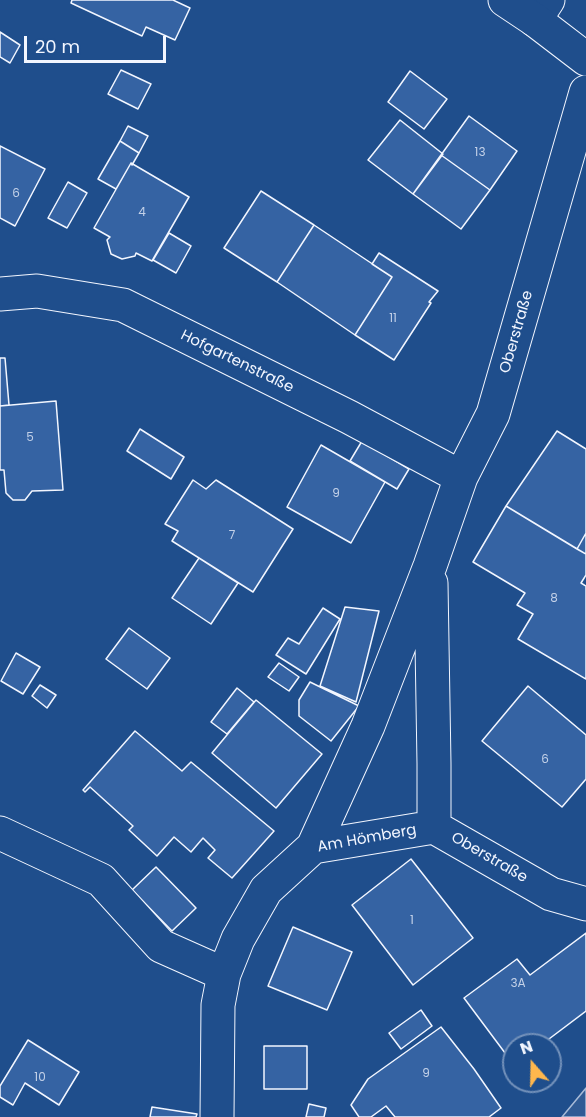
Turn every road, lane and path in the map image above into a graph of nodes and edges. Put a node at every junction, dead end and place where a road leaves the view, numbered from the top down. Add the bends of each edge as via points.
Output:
1 (505, 0) edge
2 (541, 10) edge
3 (586, 59) edge
4 (586, 92) edge
5 (0, 294) edge
6 (461, 477) junction
7 (430, 566) junction
8 (434, 827) junction
9 (0, 833) edge
10 (313, 847) junction
11 (586, 904) edge
12 (224, 974) junction
13 (217, 1117) edge

1 - 2 street
2 - 3 street
4 - 6 street, Oberstraße via 493,414
5 - 6 street, Hofgartenstraße via 37,291 123,305
6 - 7 street, Oberstraße
7 - 8 street, Oberstraße
7 - 10 street, Oberstraße via 368,726
8 - 10 street, Am Hömberg
8 - 11 street, Oberstraße via 551,894
9 - 12 street via 101,880 161,946
10 - 12 street, Am Hömberg via 266,890 238,939
12 - 13 street, Am Hömberg via 218,1005

